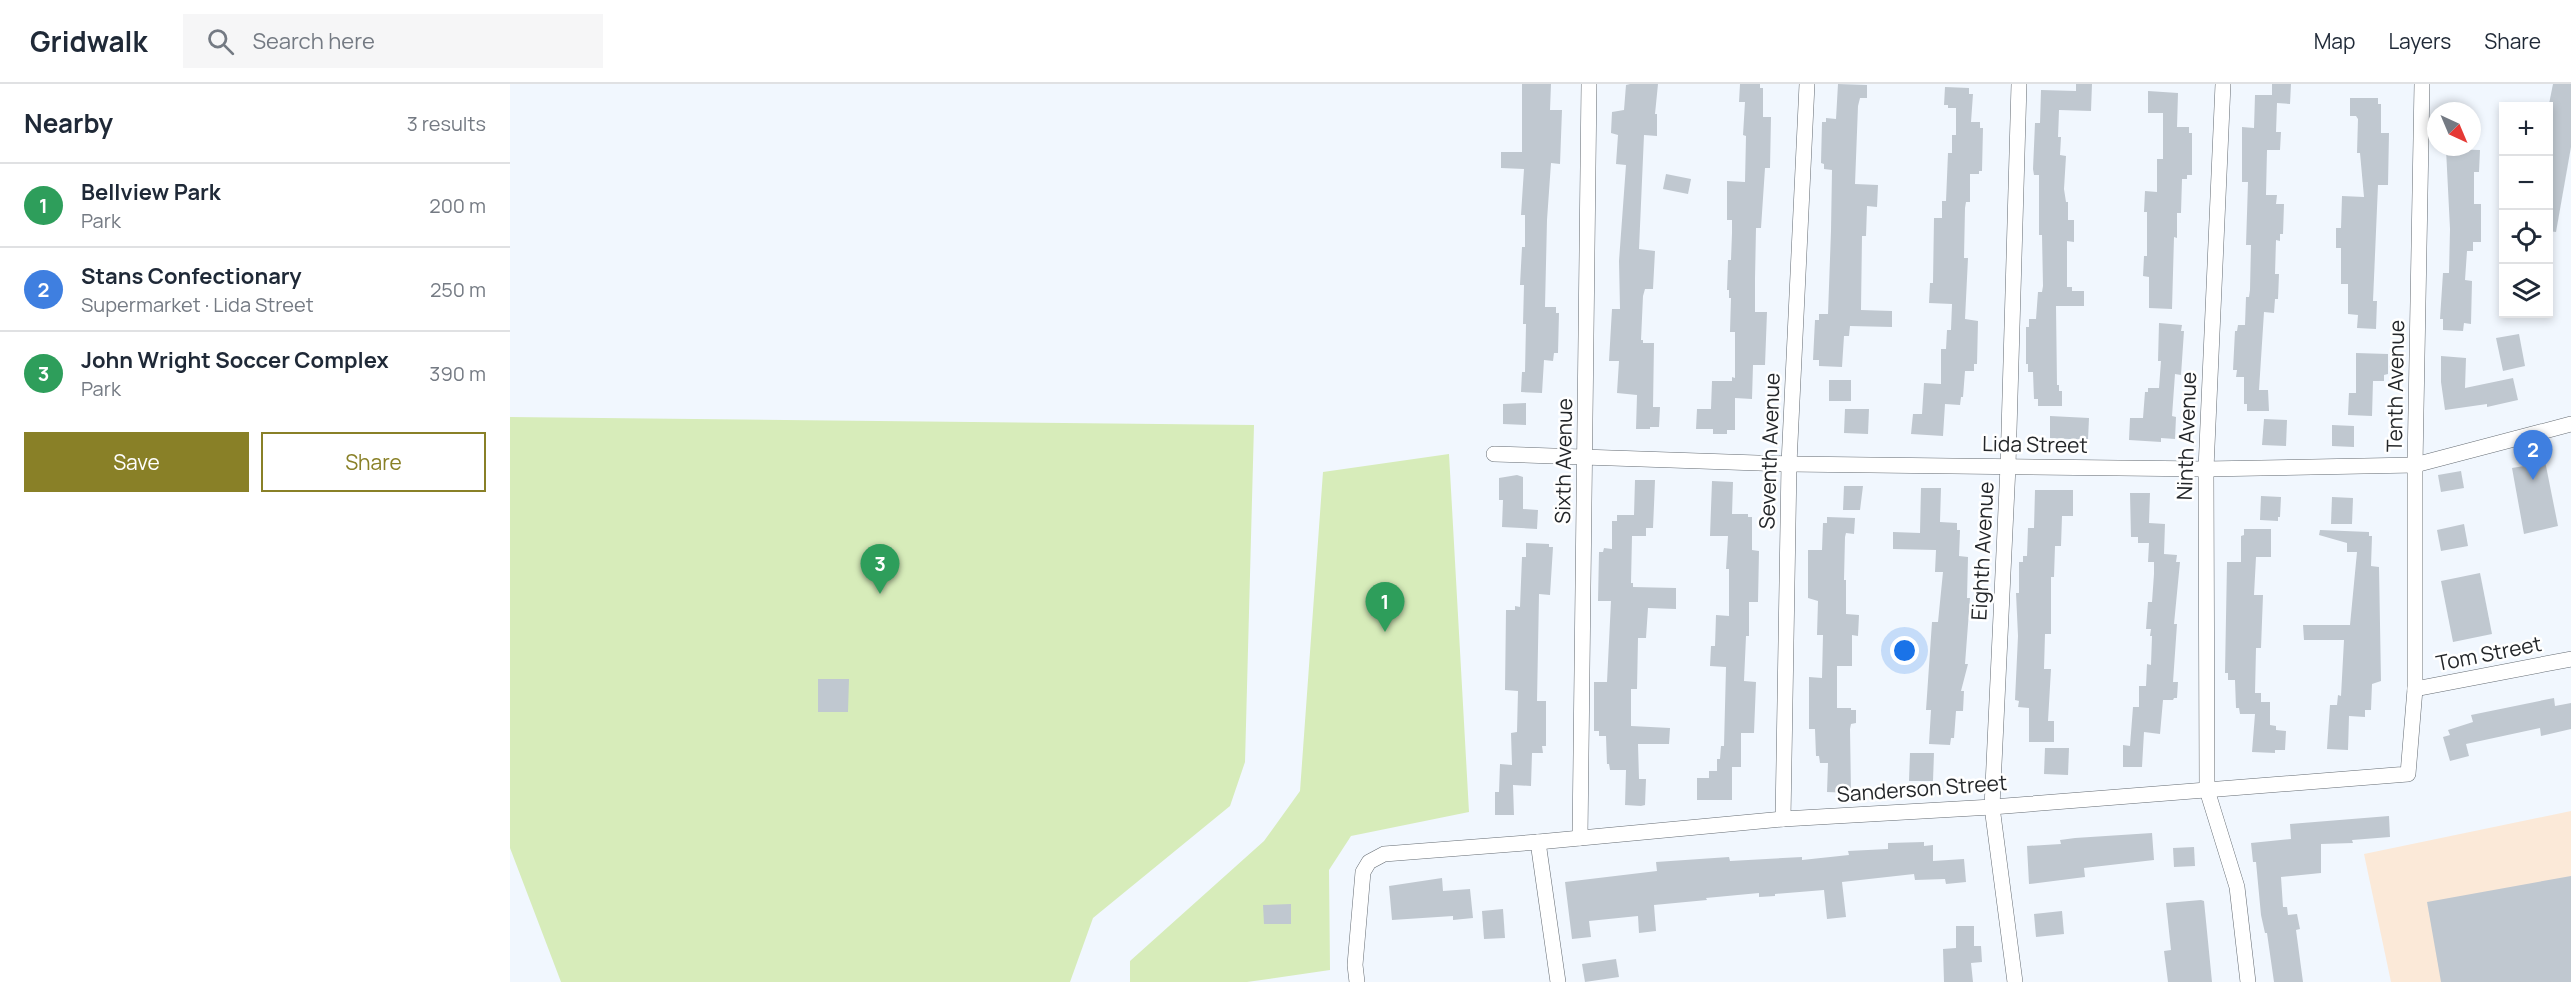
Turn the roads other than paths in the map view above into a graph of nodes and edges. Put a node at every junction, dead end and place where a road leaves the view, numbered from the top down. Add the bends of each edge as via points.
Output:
1 (1589, 84) edge
2 (1807, 84) edge
3 (2019, 84) edge
4 (2223, 84) edge
5 (2422, 84) edge
6 (2571, 424) edge
7 (1494, 454) dead end
8 (1585, 458) junction
9 (1789, 464) junction
10 (2415, 465) junction
11 (2008, 466) junction
12 (2206, 469) junction
13 (2571, 659) edge
14 (2415, 689) junction
15 (2207, 789) junction
16 (1992, 807) junction
17 (1783, 819) junction
18 (1580, 838) junction
19 (1538, 842) junction
20 (1358, 982) edge
21 (1557, 982) edge
22 (2014, 982) edge
23 (2248, 982) edge

1 - 8 street, Sixth Avenue
2 - 9 street, Seventh Avenue
3 - 11 street, Eighth Avenue
4 - 12 street, Ninth Avenue
5 - 10 street, Tenth Avenue
6 - 10 street, Lida Street
7 - 8 street, Lida Street
8 - 9 street, Lida Street
8 - 18 street, Sixth Avenue
9 - 11 street, Lida Street
9 - 17 street, Seventh Avenue
10 - 12 street, Lida Street
10 - 14 street, Tenth Avenue
11 - 12 street, Lida Street
11 - 16 street, Eighth Avenue
12 - 15 street, Ninth Avenue
13 - 14 street, Tom Street
14 - 15 street, Sanderson Street via 2408,774
15 - 16 street, Sanderson Street
15 - 23 street, Ninth Avenue via 2237,887
16 - 17 street, Sanderson Street
16 - 22 street, Eighth Avenue
17 - 18 street, Sanderson Street
18 - 19 street, Sanderson Street
19 - 20 street, Sanderson Street via 1384,854 1369,861 1363,872 1355,965
19 - 21 street

